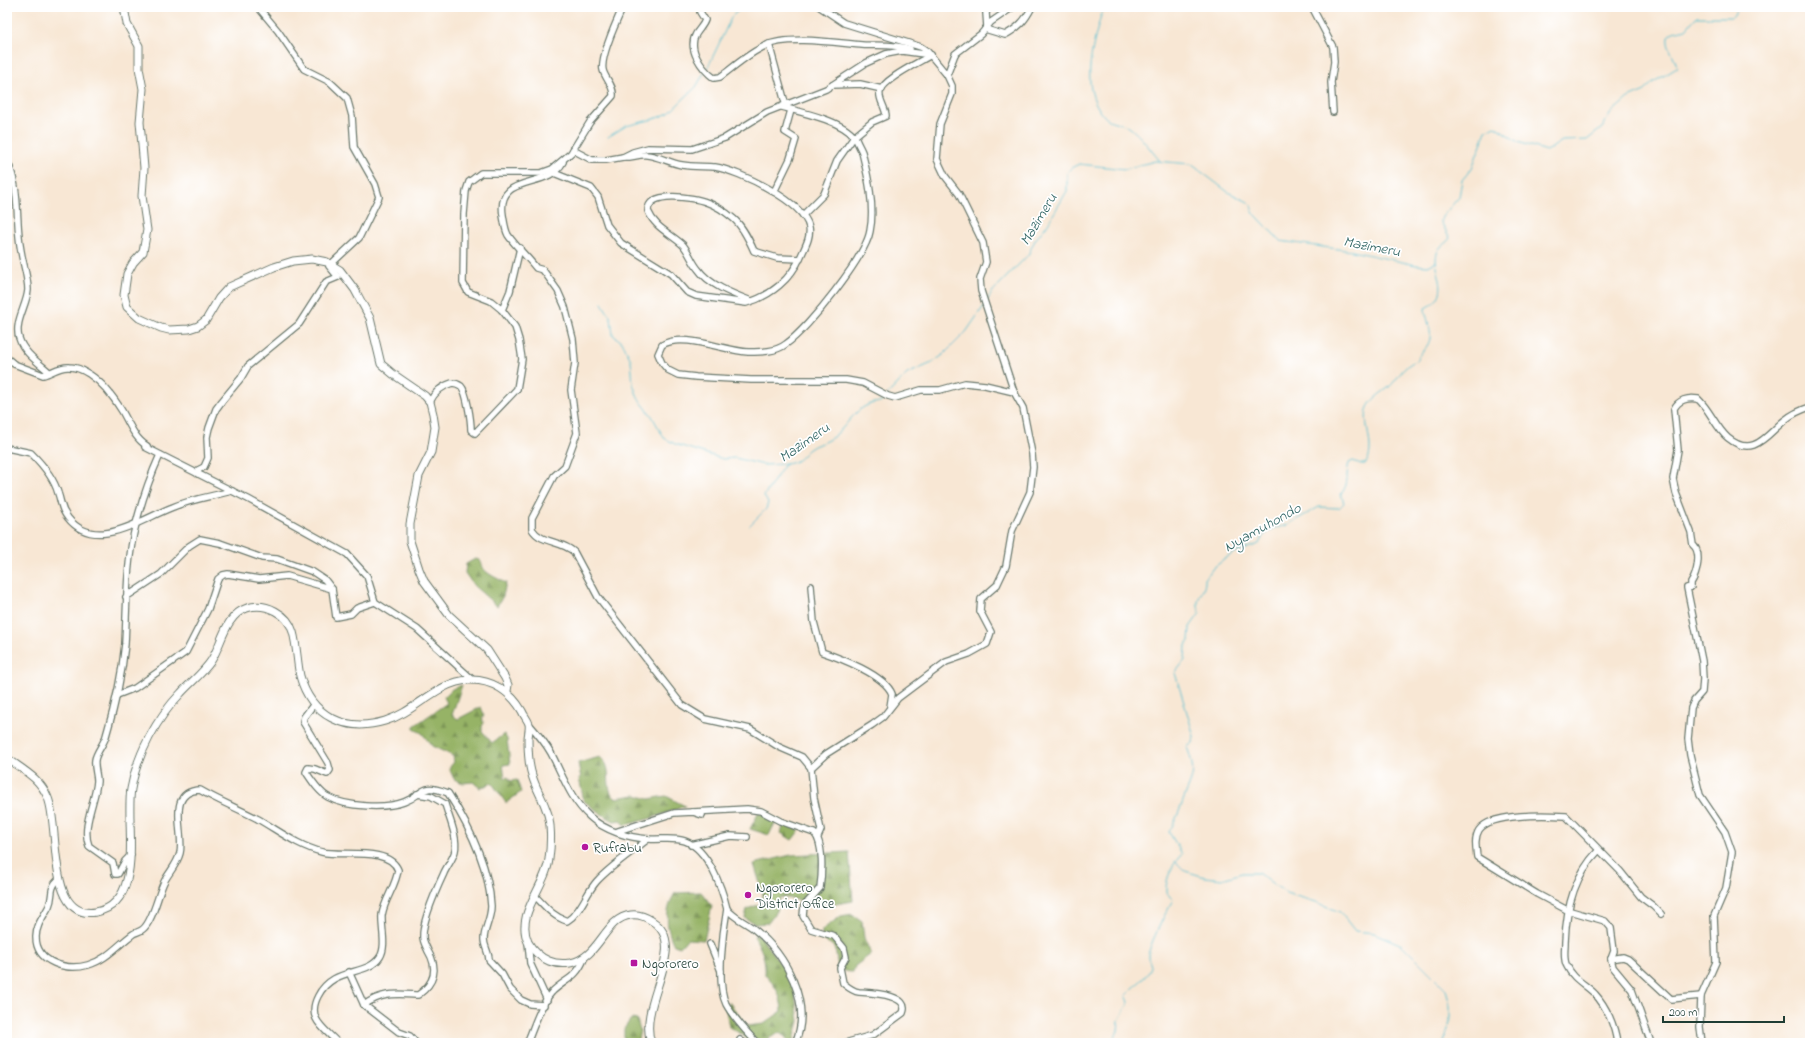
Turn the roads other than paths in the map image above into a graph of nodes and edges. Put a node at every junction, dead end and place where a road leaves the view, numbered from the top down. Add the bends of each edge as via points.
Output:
1 (124, 7) edge
2 (258, 7) edge
3 (623, 7) edge
4 (702, 7) edge
5 (820, 7) edge
6 (989, 7) edge
7 (1013, 7) edge
8 (1032, 7) edge
9 (1312, 7) edge
10 (986, 28) junction
11 (769, 44) junction
12 (930, 54) junction
13 (946, 75) junction
14 (833, 85) junction
15 (882, 89) junction
16 (786, 108) junction
17 (1334, 112) dead end
18 (854, 137) junction
19 (573, 150) junction
20 (623, 157) junction
21 (7, 161) edge
22 (563, 162) junction
23 (554, 173) junction
24 (774, 192) junction
25 (803, 215) junction
26 (520, 248) junction
27 (800, 259) junction
28 (331, 263) junction
29 (752, 301) junction
30 (502, 310) junction
31 (7, 358) edge
32 (49, 372) junction
33 (1014, 392) junction
34 (430, 402) junction
35 (1810, 407) edge
36 (7, 448) edge
37 (160, 455) junction
38 (198, 474) junction
39 (232, 491) junction
40 (136, 523) junction
41 (811, 586) dead end
42 (332, 589) junction
43 (126, 597) junction
44 (375, 602) junction
45 (473, 680) junction
46 (507, 691) junction
47 (117, 695) junction
48 (314, 704) junction
49 (890, 707) junction
50 (529, 724) junction
51 (7, 758) edge
52 (811, 768) junction
53 (417, 794) junction
54 (693, 812) junction
55 (702, 815) dead end
56 (616, 832) junction
57 (747, 837) dead end
58 (818, 837) junction
59 (648, 839) junction
60 (691, 845) junction
61 (1598, 851) junction
62 (130, 855) junction
63 (59, 879) junction
64 (535, 896) junction
65 (727, 909) junction
66 (1567, 910) junction
67 (1660, 914) dead end
68 (528, 942) junction
69 (710, 944) dead end
70 (584, 959) junction
71 (1611, 959) junction
72 (349, 972) junction
73 (722, 973) junction
74 (1701, 996) junction
75 (546, 1003) junction
76 (364, 1006) junction
77 (338, 1043) edge
78 (416, 1043) edge
79 (527, 1043) edge
80 (651, 1043) edge
81 (758, 1043) edge
82 (795, 1043) edge
83 (845, 1043) edge
84 (1617, 1043) edge
85 (1651, 1043) edge
86 (1702, 1043) edge

1 - 28 main road via 127,27 139,46 138,68 143,89 140,122 142,196 147,230 142,252 130,268 125,281 124,299 130,310 142,320 161,328 175,331 189,329 202,324 224,293 236,283 293,261 312,259
2 - 28 street via 304,69 330,82 347,98 351,105 354,147 372,176 378,192 378,200 359,238
3 - 19 street via 611,34 602,66 613,88 613,96 590,122
4 - 11 street via 700,12 705,20 704,25 696,34 693,43 700,64 714,78 720,77
5 - 12 street via 844,23 914,43
6 - 10 street via 986,13
7 - 10 street
8 - 10 street via 1018,28 1005,36
9 - 17 street via 1333,47 1331,82
10 - 13 street via 955,54
11 - 12 street via 794,40 875,46 898,45
11 - 16 street
12 - 13 street
12 - 14 street via 906,51 888,53 866,63
12 - 15 street via 904,70
13 - 33 street via 951,83 952,94 941,120 937,159 945,176 959,194 983,243 986,262 980,279 981,291
14 - 15 street via 860,84
14 - 16 street
15 - 18 street via 880,96 886,116 872,122
16 - 18 street via 832,123
16 - 20 street via 762,115 725,138 697,148 648,148
16 - 24 street via 785,132 795,140
18 - 25 street via 837,161 824,194
18 - 33 street via 864,163 871,212 870,231 841,282 809,323 786,345 776,350 748,352 688,342 666,343 662,345 658,354 662,363 668,370 696,377 846,380 864,383 895,398 916,391 940,390 965,383
19 - 20 street via 595,160
19 - 22 street
20 - 24 street via 646,155 682,165 723,169 751,179
21 - 32 street via 12,171 16,194 20,250 28,292 20,318 19,338 29,353
22 - 23 street
22 - 30 street via 541,173 482,173 467,184 463,283 468,292 491,301
23 - 26 street via 541,180 515,186 503,197 502,210 506,230
23 - 29 street via 591,188 598,197 608,225 621,243 671,274 687,292 746,303
24 - 25 street
25 - 27 street via 809,231 808,241
26 - 30 street via 510,291
26 - 52 street via 536,268 543,270 558,291 567,314 574,352 571,390 576,435 564,466 554,476 532,518 532,529 537,536 570,548 574,552 598,597 682,705 706,719 750,729 779,747 802,757
27 - 29 street via 788,279
27 - 29 street via 778,258 754,251 734,219 707,202 668,196 650,205 648,212 654,223 685,248 698,270 708,280
28 - 34 main road via 340,270 355,290 370,318 381,364 419,390
28 - 38 street via 330,268 338,277 326,282 298,325 248,366 216,409 208,437 208,458 204,466 198,470
30 - 34 street via 515,327 520,346 522,359 516,389 475,433 471,430 465,393 460,386 452,383 444,386 435,393
31 - 32 street via 14,364 42,375
32 - 37 street via 69,367 82,370 99,380 110,393 140,442
33 - 49 street via 1023,408 1033,470 1028,498 1012,531 1006,566 997,585 981,599 980,611 990,627 990,639 979,649 946,662 898,698
34 - 46 main road via 435,423 434,436 430,455 418,482 410,524 411,548 427,585 450,615 487,650 505,678
35 - 74 street via 1790,416 1765,439 1750,446 1728,438 1698,399 1684,399 1674,409 1678,450 1673,483 1699,556 1691,587 1687,588 1702,661 1703,679 1702,692 1691,708 1690,755 1700,795 1725,832 1732,852 1726,888 1714,916 1716,962
36 - 40 street via 28,452 35,458 54,483 60,508 73,525 98,535
37 - 38 street
37 - 40 street
38 - 39 street
39 - 40 street via 177,505
39 - 44 street via 350,556 367,576
40 - 43 street
41 - 49 street via 814,622 822,652 844,659 887,686 892,694
42 - 43 street via 325,580 309,570 200,539 189,546 161,574
42 - 44 street via 337,617 351,614 357,608
42 - 47 street via 287,576 259,579 223,575 218,579 208,609 186,652 135,688
43 - 47 street via 125,642
44 - 45 street via 417,629
45 - 46 main road via 485,681
45 - 48 main road via 444,686 402,714 376,723 357,725 339,722 322,713
46 - 50 main road
47 - 62 street via 106,736 95,759 96,790 91,806 87,842 90,848 113,863 114,873 117,875
48 - 53 street via 304,716 303,722 330,770 328,774 308,768 306,772 328,797 365,806 385,806 404,802
48 - 62 main road via 306,693 300,674 294,635 288,622 272,609 260,606 245,608 239,612 227,626 208,665 178,696 143,750 131,791
49 - 52 street via 872,725 826,754
50 - 56 street via 547,746 579,807 602,827
50 - 64 main road via 530,769 547,811 550,836 548,866
51 - 63 main road via 33,775 50,801
52 - 58 street via 821,830
53 - 75 street via 426,788 448,793 477,848 487,882 491,908 484,939 489,960 521,1000 530,1004
53 - 76 street via 431,796 445,804 455,846 455,852 443,875 423,927 423,941 435,973 431,983 418,995 386,994
54 - 55 street
54 - 56 street via 674,813
54 - 58 street via 748,809 761,811
56 - 59 street
57 - 60 street via 730,836
58 - 83 street via 820,888 804,906 803,916 806,924 814,931 834,936 844,948 846,957 840,968 843,982 850,989 894,997 905,1008 903,1013 873,1035
59 - 60 street via 672,839
59 - 64 street via 596,882 574,917 567,921 554,915
60 - 65 street via 710,864
61 - 66 street via 1588,862 1573,889
61 - 66 street via 1566,816 1509,816 1479,830 1476,841 1477,857
61 - 67 street
62 - 63 main road via 127,876 119,897 111,906 96,912 76,910 68,901
63 - 72 street via 53,886 50,905 37,927 39,950 54,964 61,966 78,967 97,962 145,928 164,882 176,866 181,851 179,806 188,794 200,790 308,848 324,852 363,853 387,859 396,865 397,879 384,907 381,930 383,949 375,962
64 - 68 main road via 526,920
65 - 73 street
65 - 82 street via 755,929 773,948 792,977 802,1012 800,1032
66 - 71 street via 1608,924 1611,928 1614,951
66 - 84 street via 1566,965 1604,1006
68 - 70 main road via 539,955 553,963
68 - 75 street via 530,963
69 - 73 street
70 - 75 street via 575,974 552,992
70 - 80 main road via 621,918 641,915 655,922 662,930 668,945 649,1014 648,1035
71 - 74 street via 1628,959 1671,998
71 - 85 street via 1613,967 1632,990
72 - 76 street
72 - 77 street via 322,987 315,1003 317,1023
73 - 81 street via 726,1003 735,1019
74 - 86 street
75 - 79 street
76 - 78 street via 399,1032 410,1036

